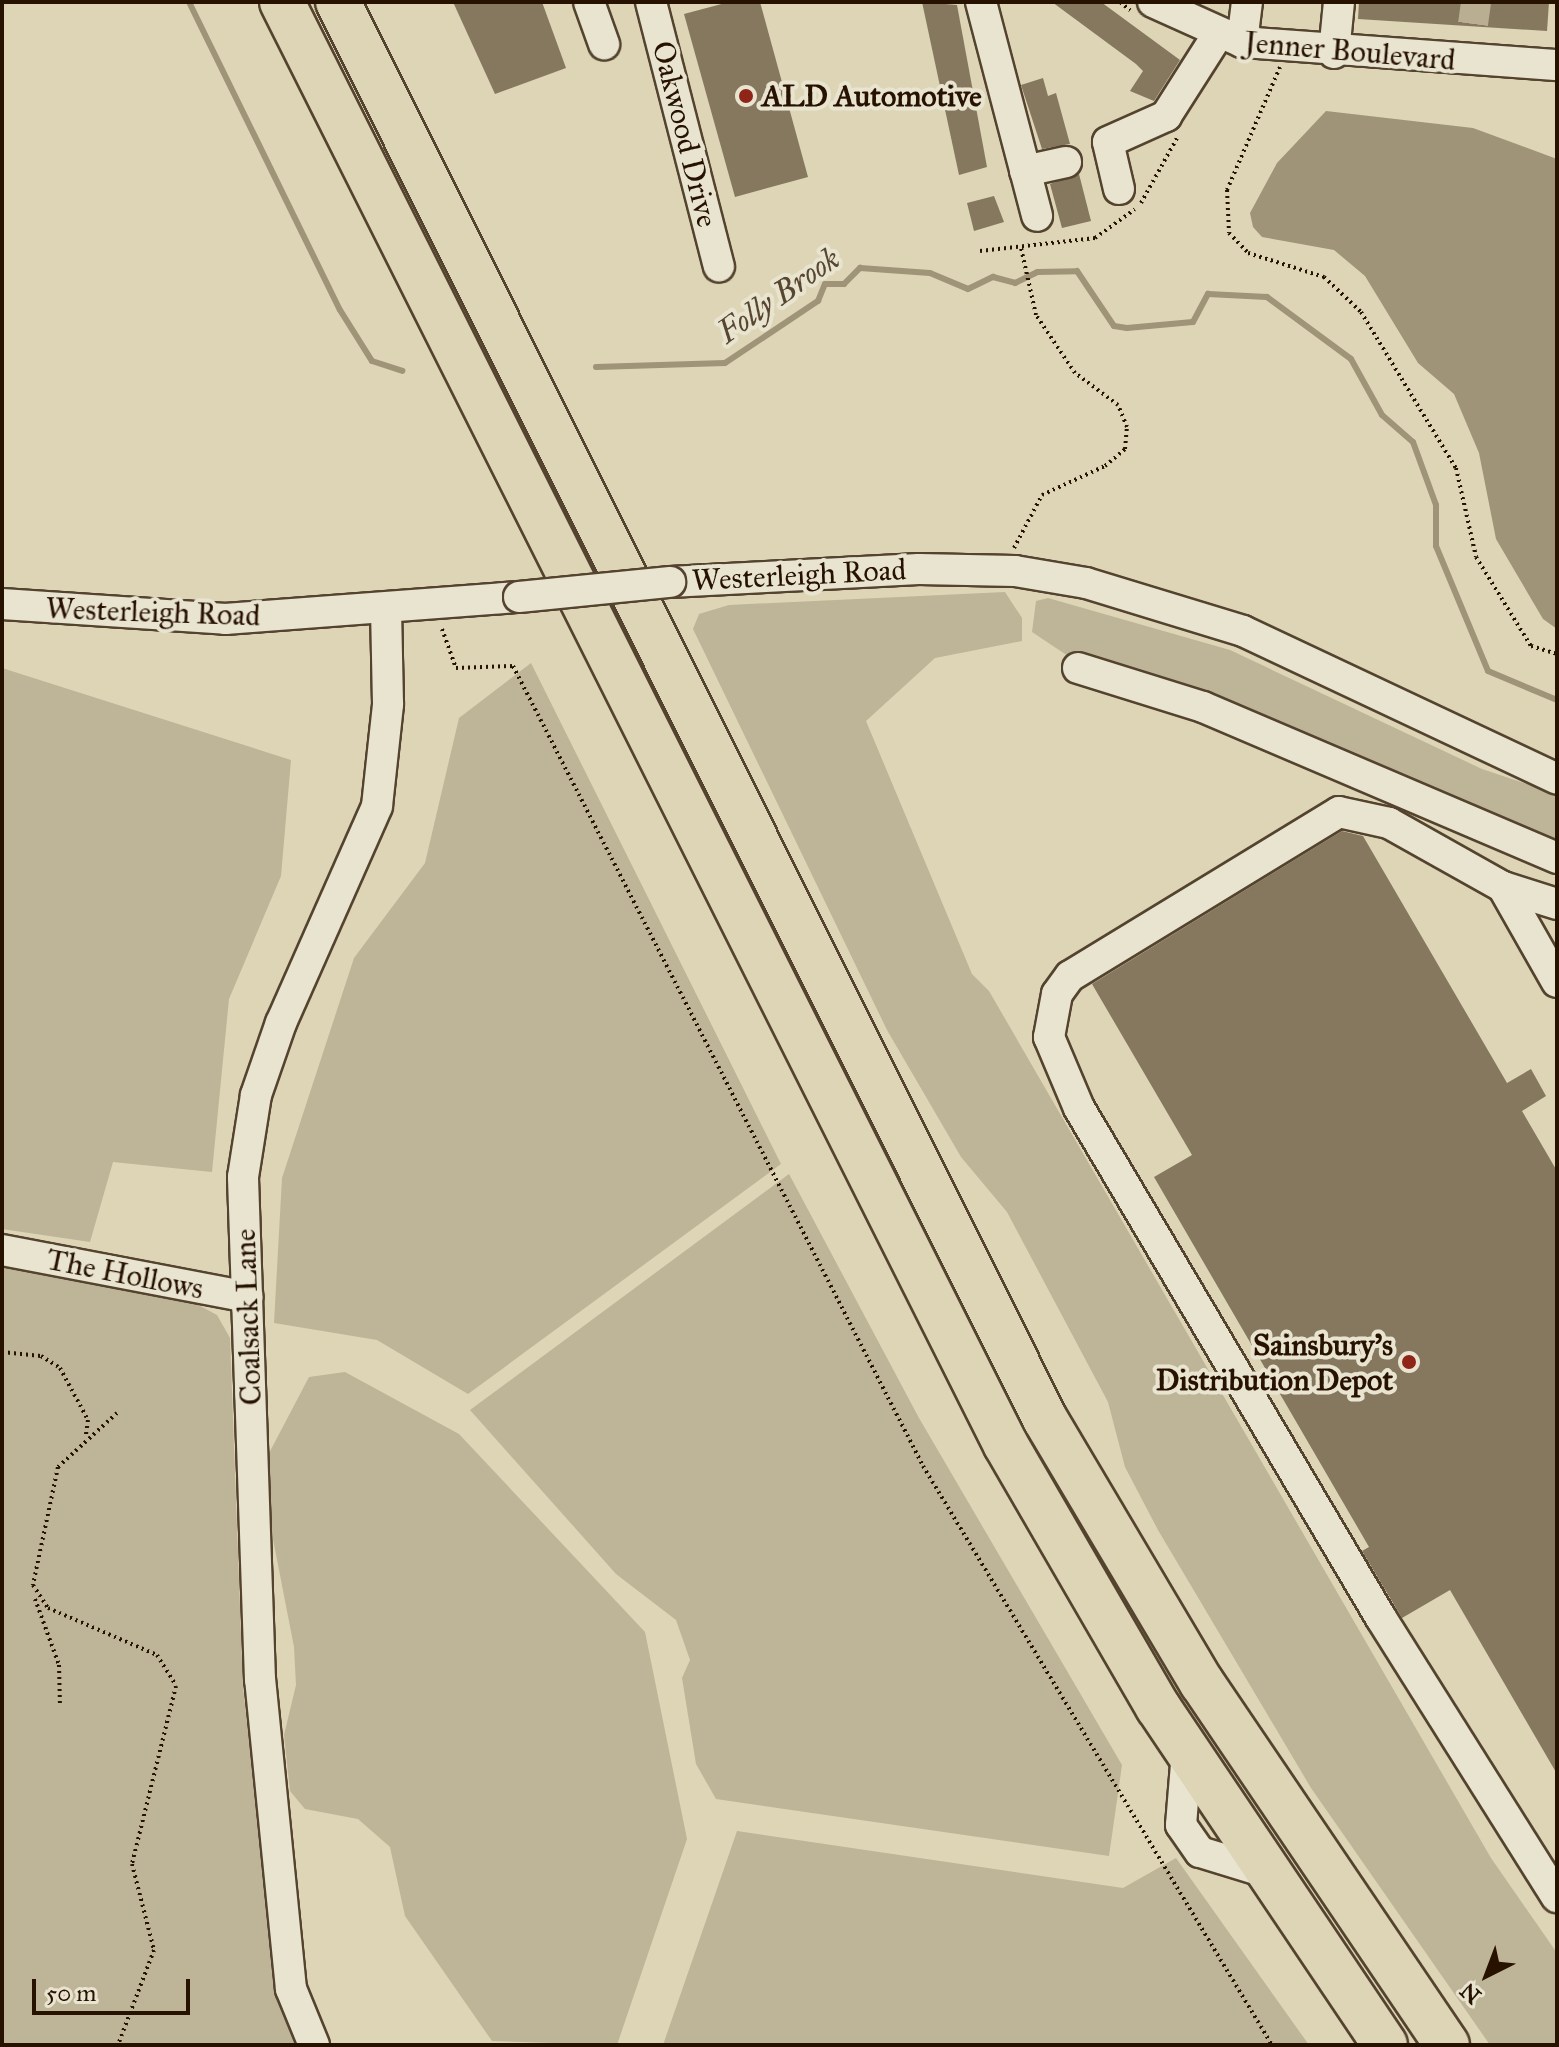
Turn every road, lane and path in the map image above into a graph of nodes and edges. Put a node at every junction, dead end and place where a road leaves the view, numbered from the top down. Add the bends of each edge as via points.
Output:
1 (282, 2) edge
2 (338, 2) edge
3 (589, 2) edge
4 (651, 2) edge
5 (981, 2) edge
6 (1153, 2) edge
7 (1247, 2) edge
8 (1339, 2) edge
9 (1230, 39) junction
10 (604, 44) dead end
11 (1334, 53) junction
12 (1280, 65) dead end
13 (1557, 65) edge
14 (1066, 162) dead end
15 (1025, 171) junction
16 (1119, 189) dead end
17 (1037, 216) dead end
18 (1021, 248) dead end
19 (719, 266) dead end
20 (1015, 571) junction
21 (2, 604) edge
22 (433, 605) junction
23 (386, 610) junction
24 (1557, 654) edge
25 (1078, 668) dead end
26 (1557, 779) edge
27 (1557, 858) edge
28 (1503, 887) junction
29 (1557, 904) edge
30 (1557, 982) edge
31 (2, 1250) edge
32 (248, 1297) junction
33 (2, 1352) edge
34 (117, 1413) dead end
35 (86, 1435) junction
36 (35, 1597) junction
37 (60, 1705) dead end
38 (1557, 1897) edge
39 (118, 2045) edge
40 (314, 2045) edge
41 (1272, 2045) edge
42 (1385, 2045) edge
43 (1447, 2045) edge

1 - 42 highway via 1006,1445 1187,1752
2 - 43 highway via 1045,1419 1202,1683 1382,1960
3 - 10 street
4 - 19 street, Oakwood Drive
5 - 15 street
6 - 9 street, Jenner Boulevard
7 - 9 street
8 - 11 street
9 - 11 street, Jenner Boulevard
9 - 16 street via 1166,116 1108,142
11 - 13 street, Jenner Boulevard
12 - 24 path via 1227,190 1229,233 1248,253 1324,277 1361,312 1456,468 1476,557 1531,646
14 - 15 street
15 - 17 street
18 - 20 path via 1026,293 1075,373 1118,405 1127,427 1125,449 1105,466 1042,495 1014,536
20 - 22 street, Westerleigh Road, bridge via 809,571
20 - 26 street, Westerleigh Road via 1138,596 1243,631
21 - 23 street, Westerleigh Road via 147,618
22 - 23 street, Westerleigh Road
22 - 41 path via 456,668 513,666 923,1466
23 - 32 street, Coalsack Lane via 388,704 377,806 256,1095 243,1177
25 - 27 street via 1236,720
28 - 29 street
28 - 30 street
28 - 38 street via 1389,823 1339,812 1070,976 1057,994 1049,1037 1079,1108 1365,1591
31 - 32 street, The Hollows
32 - 40 street, Coalsack Lane via 260,1680 291,1989
33 - 35 path via 41,1356 60,1368 83,1405
34 - 35 path
35 - 36 path via 58,1467 49,1491
36 - 37 path via 59,1665
36 - 39 path via 157,1655 176,1686 132,1864 154,1950

